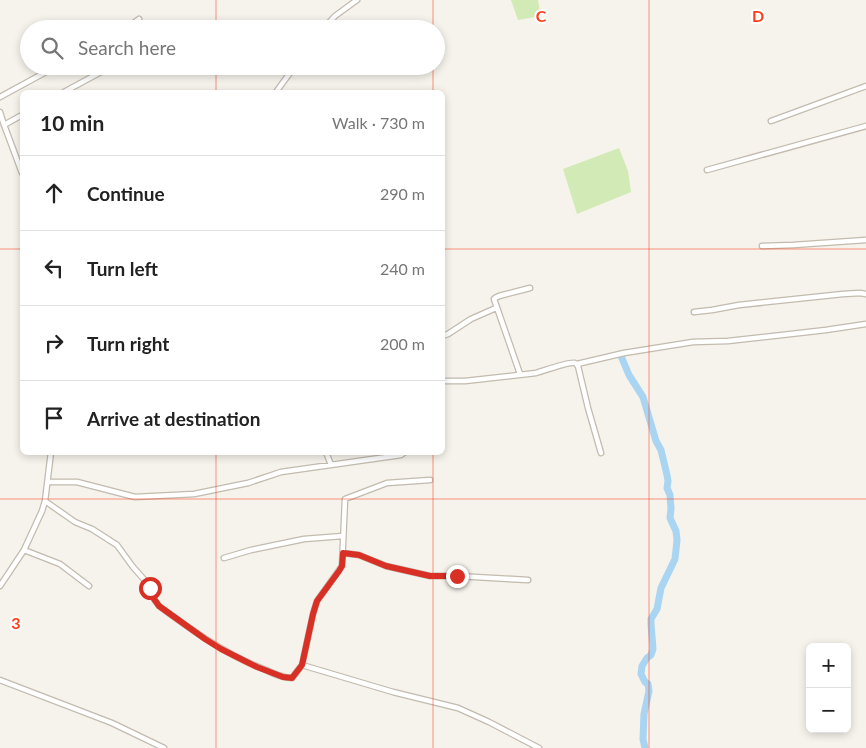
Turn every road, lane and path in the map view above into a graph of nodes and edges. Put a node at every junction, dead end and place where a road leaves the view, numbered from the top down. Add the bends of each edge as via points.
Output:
1 (357, 0) edge
2 (331, 20) edge
3 (40, 75) edge
4 (95, 75) edge
5 (288, 75) edge
6 (866, 86) edge
7 (68, 90) edge
8 (277, 90) edge
9 (0, 97) edge
10 (0, 112) edge
11 (20, 116) edge
12 (771, 121) dead end
13 (2, 123) edge
14 (866, 126) edge
15 (20, 168) edge
16 (707, 170) dead end
17 (866, 240) edge
18 (762, 246) dead end
19 (530, 288) dead end
20 (866, 294) edge
21 (496, 308) junction
22 (694, 312) dead end
23 (866, 324) edge
24 (445, 335) edge
25 (577, 364) junction
26 (520, 374) junction
27 (445, 381) edge
28 (601, 453) dead end
29 (51, 455) edge
30 (327, 455) edge
31 (401, 455) edge
32 (331, 465) junction
33 (430, 480) dead end
34 (48, 482) junction
35 (45, 501) junction
36 (343, 536) junction
37 (24, 550) junction
38 (343, 553) junction
39 (224, 558) dead end
40 (528, 580) dead end
41 (0, 586) edge
42 (89, 586) dead end
43 (302, 665) junction
44 (0, 680) edge
45 (164, 748) edge
46 (539, 748) edge

1 - 2 street
3 - 9 street
4 - 7 street
5 - 8 street
6 - 12 street
10 - 13 street
11 - 13 street
13 - 15 street
14 - 16 street
17 - 18 street
19 - 21 street via 496,297
20 - 22 street
21 - 24 street
21 - 26 street
23 - 25 street via 728,341 693,342
25 - 26 street via 569,362 544,371
25 - 28 street
26 - 27 street
29 - 34 street
30 - 32 street
31 - 32 street
32 - 34 street via 281,472 248,483 184,495 135,497 77,482
33 - 36 street via 387,483 346,498
34 - 35 street
35 - 37 street
35 - 43 street via 117,545 149,585 159,606 205,639 257,667 287,678 294,677
36 - 38 street
36 - 39 street via 304,539
37 - 41 street
37 - 42 street via 60,564
38 - 40 street via 430,576
38 - 43 street via 342,566 315,608
43 - 46 street via 458,708
44 - 45 street via 112,723

